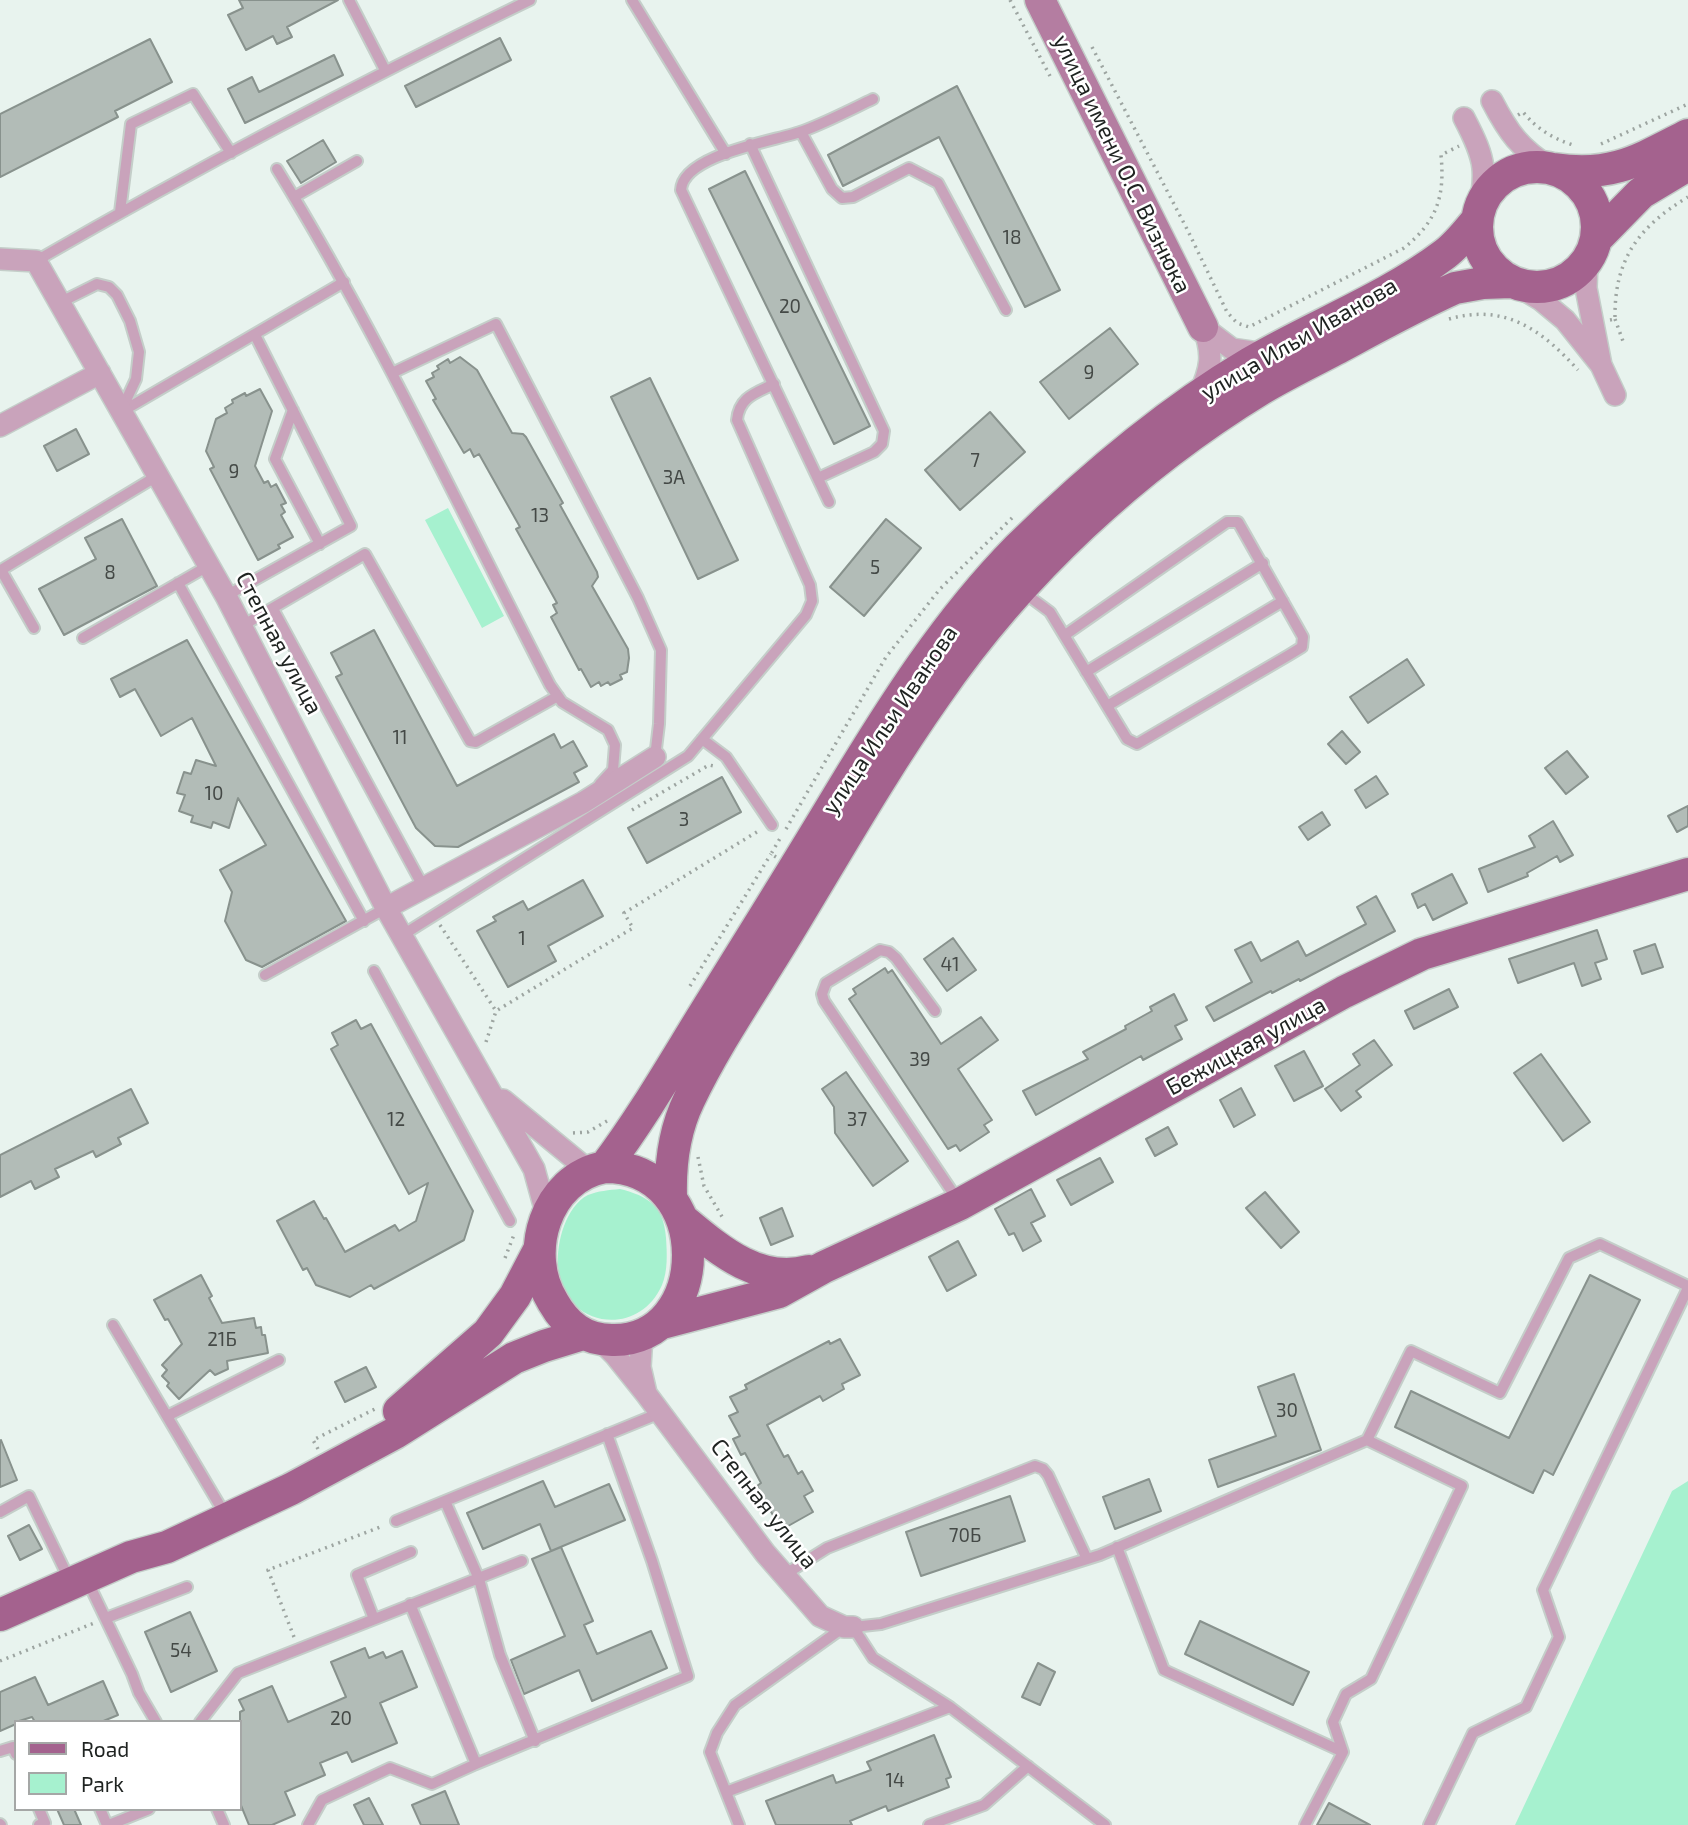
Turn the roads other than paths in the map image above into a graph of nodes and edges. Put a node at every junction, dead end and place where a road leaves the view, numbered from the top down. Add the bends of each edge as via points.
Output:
1 (349, 0) edge
2 (530, 0) edge
3 (632, 0) edge
4 (1041, 0) edge
5 (385, 70) junction
6 (873, 99) dead end
7 (1492, 100) dead end
8 (1464, 118) dead end
9 (801, 132) junction
10 (1688, 135) edge
11 (750, 144) junction
12 (231, 152) junction
13 (726, 154) junction
14 (357, 161) dead end
15 (1688, 166) edge
16 (1550, 168) junction
17 (276, 169) dead end
18 (293, 197) junction
19 (120, 212) junction
20 (1477, 220) junction
21 (1592, 250) junction
22 (0, 259) edge
23 (36, 261) junction
24 (344, 282) junction
25 (1511, 282) junction
26 (59, 303) junction
27 (1006, 310) dead end
28 (1203, 327) junction
29 (255, 335) junction
30 (1266, 355) junction
31 (1601, 365) junction
32 (100, 373) junction
33 (392, 373) junction
34 (774, 384) junction
35 (1615, 395) dead end
36 (1198, 398) junction
37 (293, 410) junction
38 (121, 412) junction
39 (0, 426) edge
40 (157, 476) junction
41 (818, 478) junction
42 (829, 502) dead end
43 (320, 544) junction
44 (1263, 564) junction
45 (208, 566) junction
46 (178, 583) junction
47 (1020, 590) junction
48 (226, 596) junction
49 (1283, 601) junction
50 (273, 609) junction
51 (242, 626) junction
52 (34, 628) dead end
53 (1065, 635) junction
54 (83, 638) dead end
55 (1086, 672) junction
56 (558, 696) junction
57 (1107, 706) junction
58 (702, 739) junction
59 (655, 757) joint
60 (583, 802) junction
61 (772, 825) dead end
62 (1688, 874) edge
63 (424, 888) junction
64 (386, 908) junction
65 (364, 920) junction
66 (401, 936) junction
67 (374, 971) dead end
68 (265, 975) dead end
69 (935, 1011) dead end
70 (484, 1079) junction
71 (596, 1169) junction
72 (960, 1204) junction
73 (677, 1209) junction
74 (547, 1216) junction
75 (512, 1225) road end
76 (538, 1252) junction
77 (824, 1267) junction
78 (1688, 1287) edge
79 (113, 1325) dead end
80 (652, 1329) junction
81 (592, 1337) junction
82 (279, 1360) dead end
83 (653, 1404) junction
84 (167, 1416) junction
85 (607, 1434) junction
86 (1367, 1440) junction
87 (445, 1501) junction
88 (0, 1512) edge
89 (224, 1513) junction
90 (396, 1521) road end
91 (1117, 1547) junction
92 (411, 1552) dead end
93 (1087, 1559) junction
94 (522, 1561) dead end
95 (784, 1575) junction
96 (479, 1579) junction
97 (79, 1580) junction
98 (187, 1587) dead end
99 (410, 1604) junction
100 (0, 1615) edge
101 (106, 1618) junction
102 (374, 1619) junction
103 (849, 1627) junction
104 (950, 1707) junction
105 (150, 1720) edge
106 (202, 1720) edge
107 (535, 1741) junction
108 (1343, 1752) junction
109 (476, 1763) junction
110 (1028, 1766) junction
111 (726, 1792) junction
112 (40, 1811) edge
113 (144, 1811) edge
114 (39, 1825) edge
115 (108, 1825) edge
116 (308, 1825) edge
117 (739, 1825) edge
118 (929, 1825) edge
119 (1105, 1825) edge
120 (1305, 1825) edge
121 (1429, 1825) edge

1 - 5 lane
2 - 5 lane
3 - 13 lane
4 - 28 street, улица имени О.С. Визнюка
5 - 12 lane
6 - 9 lane
7 - 16 street via 1508,132
8 - 20 street via 1485,170
9 - 11 lane
9 - 27 lane via 832,189 842,198 853,197 909,168 938,183
10 - 16 main road via 1618,167 1593,172
11 - 13 lane
11 - 41 lane via 884,431 882,444 874,452
12 - 19 lane
12 - 19 lane via 193,94 131,124
13 - 34 lane via 687,174 681,190
14 - 18 lane
15 - 21 main road via 1641,193
16 - 20 main road via 1530,167 1494,185
16 - 21 main road via 1568,175 1592,203 1597,220
17 - 18 lane
18 - 24 lane
19 - 23 lane
20 - 25 main road via 1484,257
20 - 30 main road, улица Ильи Иванова via 1447,253
21 - 25 main road via 1576,274 1561,283 1527,287
21 - 31 street via 1586,288
22 - 23 street
23 - 26 street, Степная улица
24 - 29 lane
24 - 33 lane
25 - 31 street via 1565,320
25 - 47 main road, улица Ильи Иванова via 1455,288 1262,388 1149,468 1097,512
26 - 32 street, Степная улица
26 - 38 lane via 97,284 117,295 139,352 136,379
28 - 30 street via 1232,349
28 - 36 street via 1211,360
29 - 37 lane
29 - 38 lane
30 - 36 main road, улица Ильи Иванова
31 - 35 street
32 - 38 street, Степная улица
32 - 39 street
33 - 56 lane
33 - 59 lane via 496,324 661,650
34 - 41 lane
34 - 58 lane via 745,399 737,420 810,585 812,601 806,615
36 - 71 main road, улица Ильи Иванова via 1078,493 1017,550 963,611 873,738 660,1087
37 - 43 lane via 275,459
37 - 43 lane via 351,526
38 - 40 street, Степная улица
40 - 45 street, Степная улица
40 - 52 lane via 1,570
41 - 42 lane
43 - 48 lane
44 - 49 lane
44 - 53 lane via 1238,522 1227,522
44 - 55 lane
45 - 46 lane
45 - 48 street, Степная улица
46 - 54 lane
46 - 65 lane
47 - 53 lane via 1050,612
47 - 73 main road, улица Ильи Иванова via 936,694 688,1102 670,1177
48 - 51 street, Степная улица
49 - 57 lane
49 - 57 lane via 1303,638 1302,647 1289,655 1137,744 1127,739
50 - 51 lane
50 - 56 lane via 365,554 470,741
50 - 63 lane
51 - 64 street, Степная улица
53 - 55 lane
55 - 57 lane
56 - 60 lane via 608,730 615,745 613,769
58 - 61 lane via 726,757
58 - 66 lane via 688,756
59 - 60 street
60 - 63 street
62 - 72 main road, Бежицкая улица via 1422,954 1344,992
63 - 64 street
64 - 65 lane
64 - 66 street, Степная улица
65 - 68 lane
66 - 70 street, Степная улица
67 - 75 lane
69 - 72 lane via 896,958 880,950 826,984 822,994
70 - 71 street via 519,1115
70 - 74 street, Степная улица via 534,1168
71 - 73 main road via 625,1169 651,1180
71 - 74 main road via 576,1177
72 - 77 main road, Бежицкая улица
73 - 77 main road via 739,1262 763,1272 796,1275
73 - 80 main road via 689,1244 684,1284 675,1304
74 - 76 main road
76 - 81 main road via 542,1277 563,1320
76 - 89 main road via 515,1296 488,1333 419,1396 390,1418
77 - 80 main road via 779,1292
78 - 86 lane via 1600,1244 1569,1258 1500,1394 1411,1351
78 - 121 lane via 1543,1590 1559,1637 1526,1707 1473,1733
79 - 84 lane
80 - 81 main road via 625,1341
80 - 83 street via 640,1367
81 - 83 street, Степная улица via 615,1355
81 - 89 main road via 544,1346 514,1358 345,1461
82 - 84 lane
83 - 85 lane
83 - 95 street, Степная улица
84 - 89 lane
85 - 87 lane
85 - 107 lane via 688,1676
86 - 91 lane
86 - 108 lane via 1462,1486 1371,1679 1346,1694 1333,1722
87 - 90 lane
87 - 96 lane
88 - 97 lane via 29,1496
89 - 97 main road via 162,1536 131,1558
91 - 93 lane
91 - 108 lane via 1164,1670
92 - 102 lane via 357,1575
93 - 95 lane via 1048,1475 1035,1466 827,1548
93 - 103 lane via 881,1624
94 - 96 lane
95 - 103 street, Степная улица via 820,1616
96 - 99 lane
96 - 107 lane via 500,1655
97 - 100 main road
97 - 101 lane
98 - 101 lane
99 - 102 lane
99 - 109 lane
101 - 105 lane
102 - 106 lane via 238,1673
103 - 104 lane via 873,1658
103 - 111 lane via 735,1705 710,1752
104 - 110 lane
104 - 111 lane
107 - 109 lane
108 - 120 lane
109 - 116 lane via 432,1784 390,1768 322,1800
110 - 118 lane via 984,1805
110 - 119 lane
111 - 117 lane
112 - 114 lane via 45,1823
113 - 115 lane

